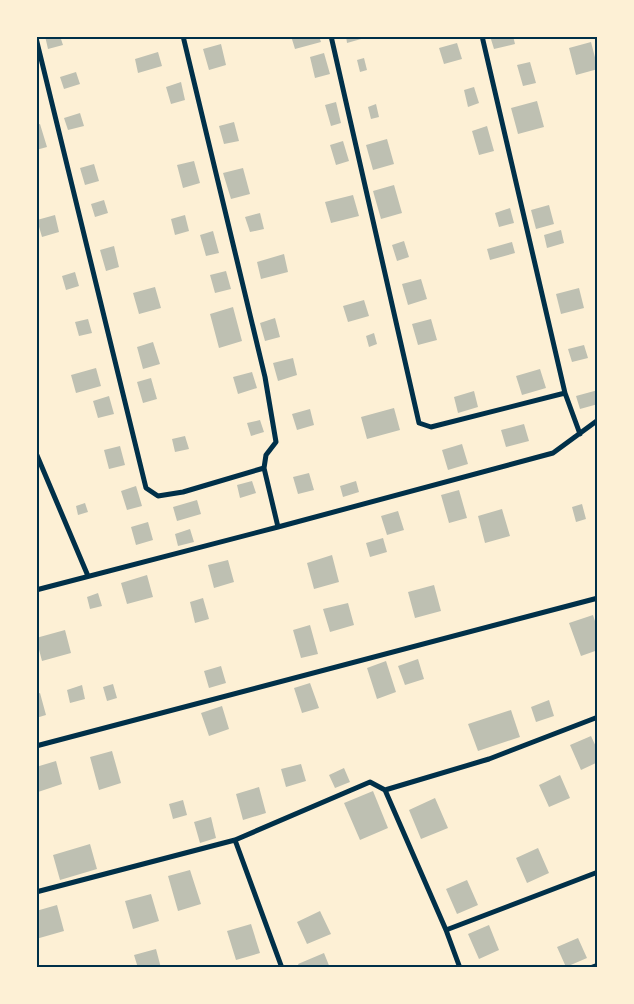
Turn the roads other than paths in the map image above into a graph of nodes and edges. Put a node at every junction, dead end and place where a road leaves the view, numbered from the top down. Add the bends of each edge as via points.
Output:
1 (183, 36) edge
2 (331, 36) edge
3 (482, 36) edge
4 (36, 38) edge
5 (565, 393) junction
6 (598, 420) edge
7 (580, 434) junction
8 (36, 453) edge
9 (264, 468) junction
10 (278, 528) junction
11 (88, 576) junction
12 (36, 590) edge
13 (598, 598) edge
14 (598, 717) edge
15 (36, 746) edge
16 (385, 790) junction
17 (234, 840) junction
18 (598, 872) edge
19 (36, 892) edge
20 (446, 930) junction
21 (598, 965) edge
22 (282, 968) edge
23 (460, 968) edge
24 (590, 968) edge

1 - 9 street via 265,377 276,442 266,455
2 - 5 street via 419,423 432,428
3 - 5 street
4 - 9 street via 146,488 158,496 183,492
5 - 7 street
6 - 7 street
7 - 10 street via 553,453
8 - 11 street
9 - 10 street
10 - 11 street
11 - 12 street
13 - 15 street
14 - 16 street via 489,759
16 - 17 street via 370,782
16 - 20 street
17 - 19 street
17 - 22 street
18 - 20 street
20 - 23 street
21 - 24 street

